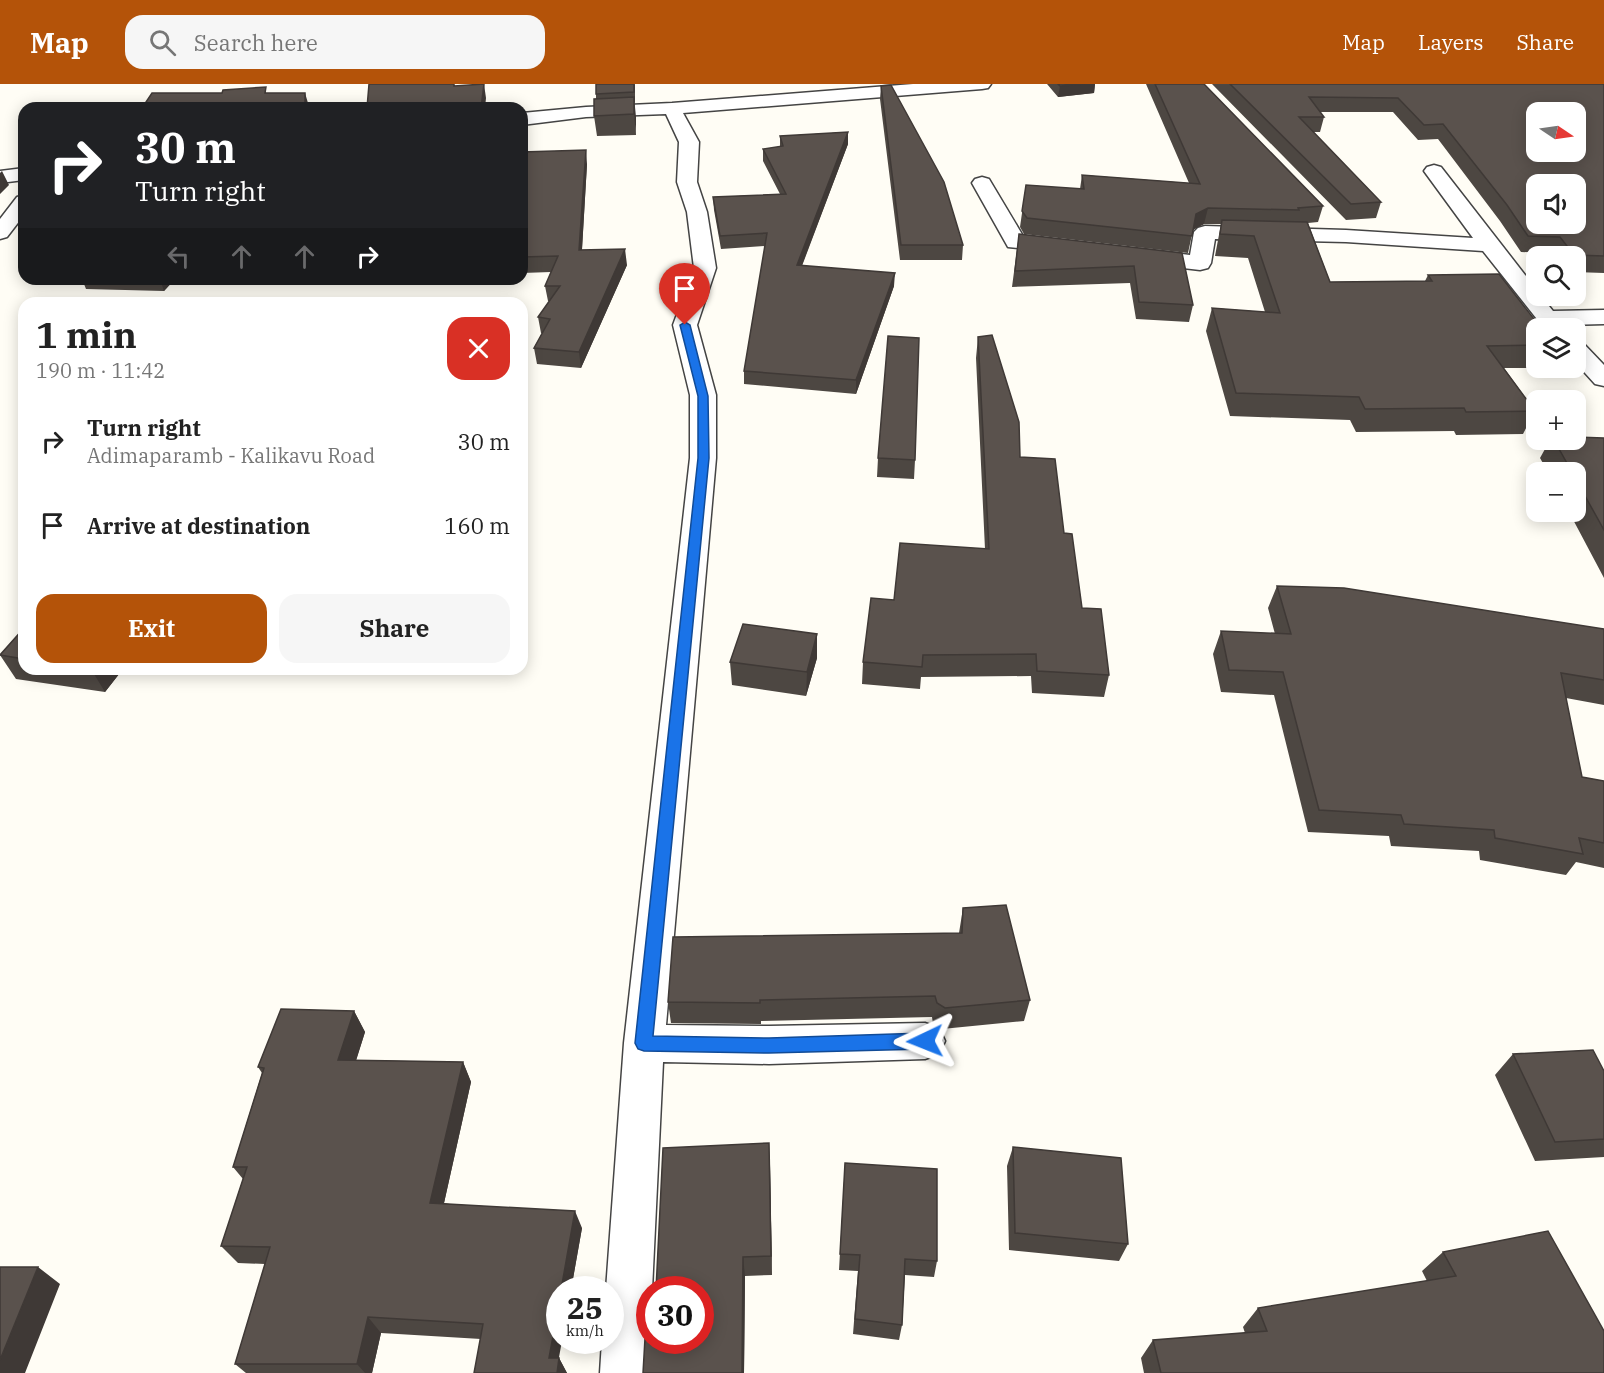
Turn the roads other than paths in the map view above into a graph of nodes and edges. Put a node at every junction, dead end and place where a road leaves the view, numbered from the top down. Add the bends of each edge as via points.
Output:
1 (982, 84) edge
2 (672, 108) junction
3 (528, 118) edge
4 (1434, 171) dead end
5 (18, 175) edge
6 (0, 177) edge
7 (982, 183) dead end
8 (18, 209) edge
9 (1330, 219) dead end
10 (0, 233) edge
11 (1346, 236) junction
12 (1489, 246) junction
13 (1085, 250) edge
14 (1120, 254) edge
15 (1604, 317) edge
16 (1548, 318) edge
17 (1586, 319) edge
18 (1586, 360) edge
19 (1604, 379) edge
20 (925, 1041) dead end
21 (644, 1043) junction
22 (624, 1373) edge

1 - 2 street
2 - 3 street
2 - 21 street via 689,142 687,182 697,212 705,268 685,325 703,396 703,458
4 - 12 street
5 - 6 street
7 - 13 street via 1016,242
8 - 10 street
9 - 11 street
11 - 12 street
11 - 14 street via 1205,232 1200,263
12 - 16 street
15 - 17 street
18 - 19 street
20 - 21 street
21 - 22 street

